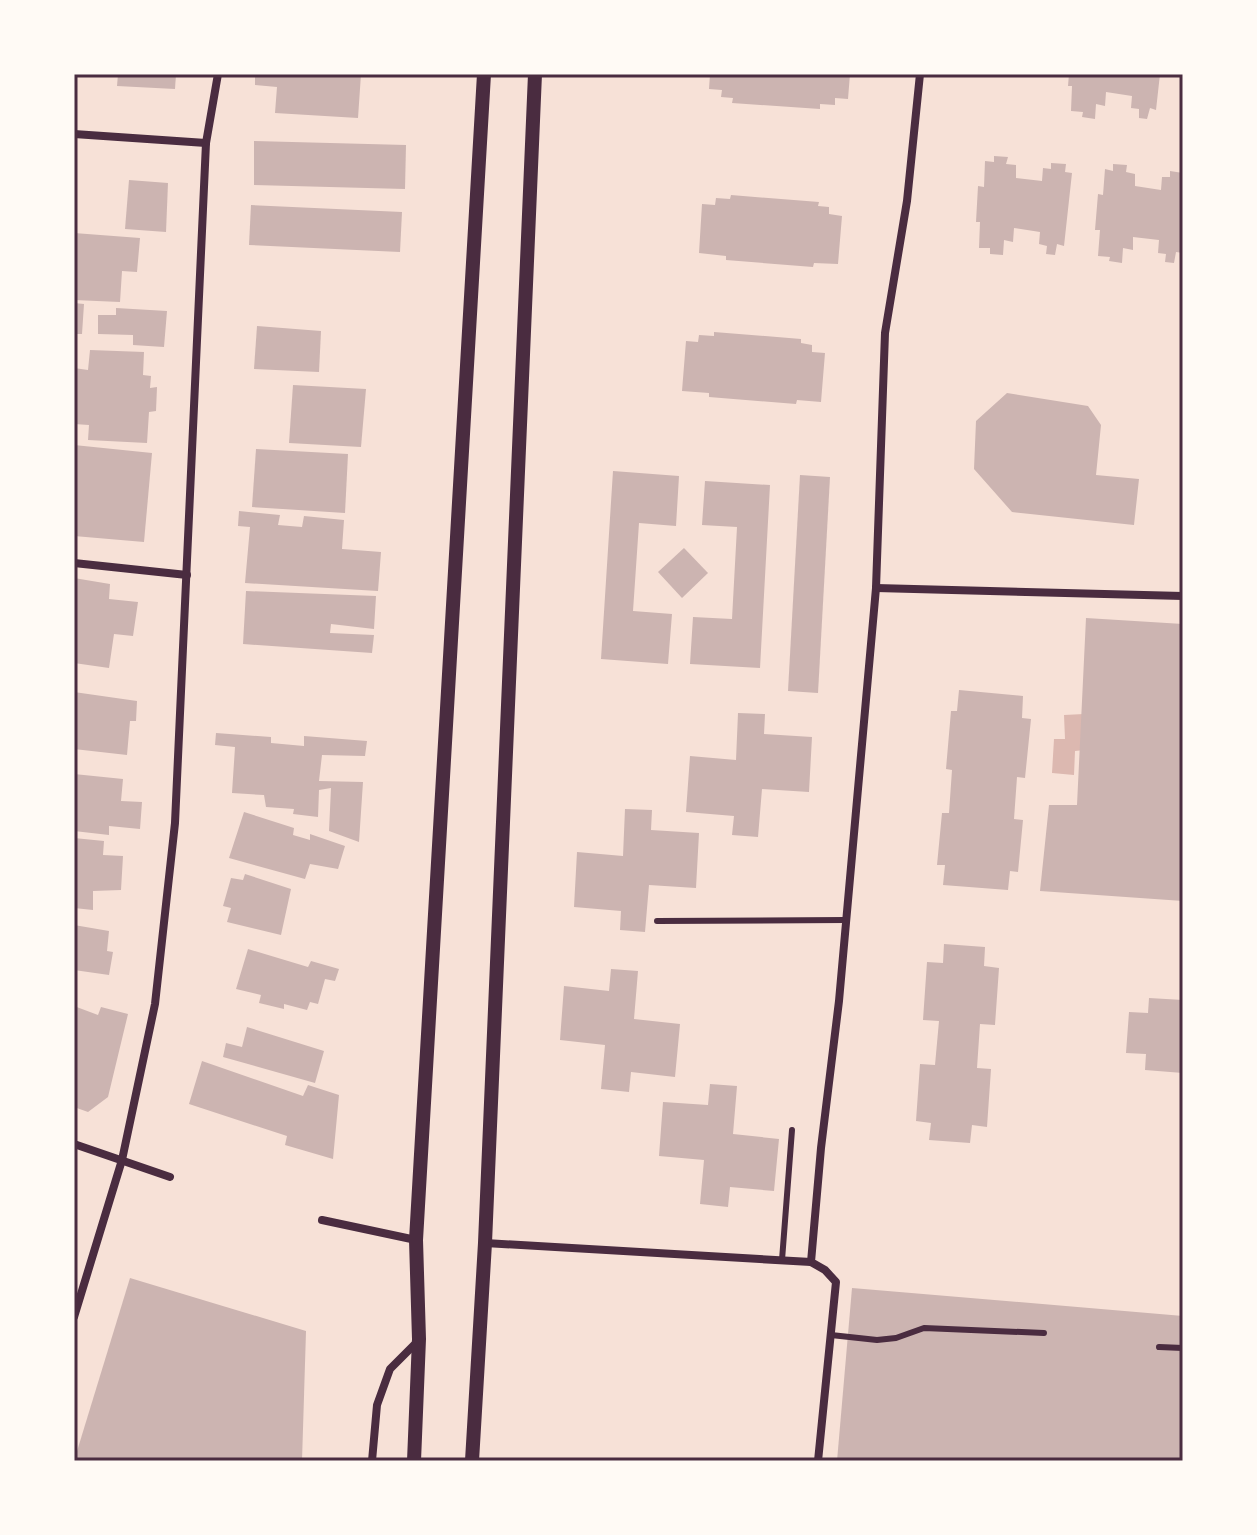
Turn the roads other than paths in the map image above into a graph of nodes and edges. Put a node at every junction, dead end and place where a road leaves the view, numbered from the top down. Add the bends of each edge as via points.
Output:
1 (218, 74) edge
2 (484, 74) edge
3 (535, 74) edge
4 (920, 74) edge
5 (74, 134) edge
6 (206, 143) junction
7 (74, 563) edge
8 (187, 575) junction
9 (876, 588) junction
10 (1183, 596) edge
11 (846, 920) junction
12 (657, 921) dead end
13 (792, 1130) dead end
14 (74, 1144) edge
15 (122, 1160) junction
16 (170, 1177) dead end
17 (322, 1220) dead end
18 (416, 1240) junction
19 (485, 1243) junction
20 (782, 1260) junction
21 (811, 1262) junction
22 (74, 1317) edge
23 (1044, 1333) dead end
24 (831, 1335) junction
25 (419, 1339) junction
26 (1159, 1347) dead end
27 (1183, 1348) edge
28 (372, 1461) edge
29 (414, 1461) edge
30 (472, 1461) edge
31 (818, 1461) edge

1 - 6 street
2 - 18 street
3 - 19 street
4 - 9 street via 907,201 885,333
5 - 6 street
6 - 8 street
7 - 8 street
8 - 15 street via 174,838 155,1004
9 - 10 street
9 - 11 street
11 - 12 lane
11 - 21 street
13 - 20 lane
14 - 15 street
15 - 16 street
15 - 22 street
17 - 18 street
18 - 25 street
19 - 20 street
19 - 30 street
20 - 21 street
21 - 24 street via 836,1282
23 - 24 lane via 924,1328 877,1340
24 - 31 street
25 - 28 street via 390,1369 377,1405
25 - 29 street
26 - 27 lane

